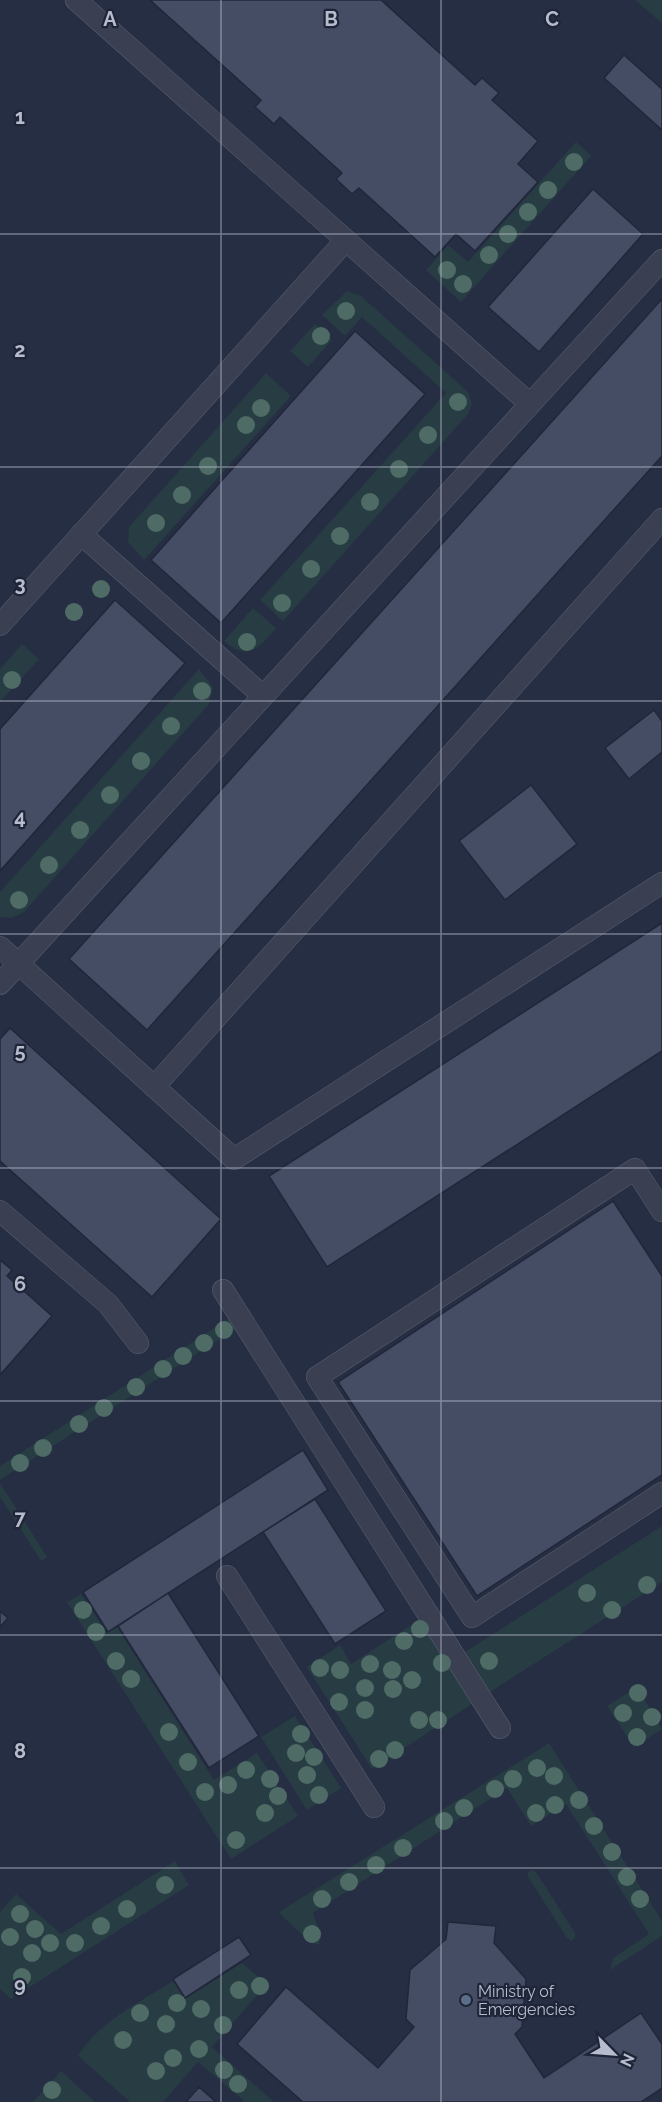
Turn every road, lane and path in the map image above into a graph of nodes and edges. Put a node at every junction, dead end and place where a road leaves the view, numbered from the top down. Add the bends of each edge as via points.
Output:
1 (76, 0) edge
2 (346, 240) junction
3 (662, 260) edge
4 (530, 404) junction
5 (662, 519) edge
6 (81, 534) junction
7 (0, 625) edge
8 (263, 696) junction
9 (662, 884) edge
10 (0, 947) edge
11 (18, 964) junction
12 (0, 984) edge
13 (154, 1087) junction
14 (0, 1211) edge
15 (662, 1211) edge
16 (223, 1290) dead end
17 (138, 1342) dead end
18 (662, 1493) edge
19 (227, 1576) dead end
20 (500, 1728) dead end
21 (374, 1807) dead end

1 - 2 lane
2 - 4 lane
2 - 6 lane
3 - 4 lane
4 - 8 lane
5 - 13 lane
6 - 7 lane
6 - 8 lane
8 - 11 lane
9 - 13 lane via 234,1159
10 - 11 lane
11 - 12 lane
11 - 13 lane
14 - 17 lane via 108,1304
15 - 18 lane via 635,1169 316,1377 472,1617
16 - 20 lane
19 - 21 lane

